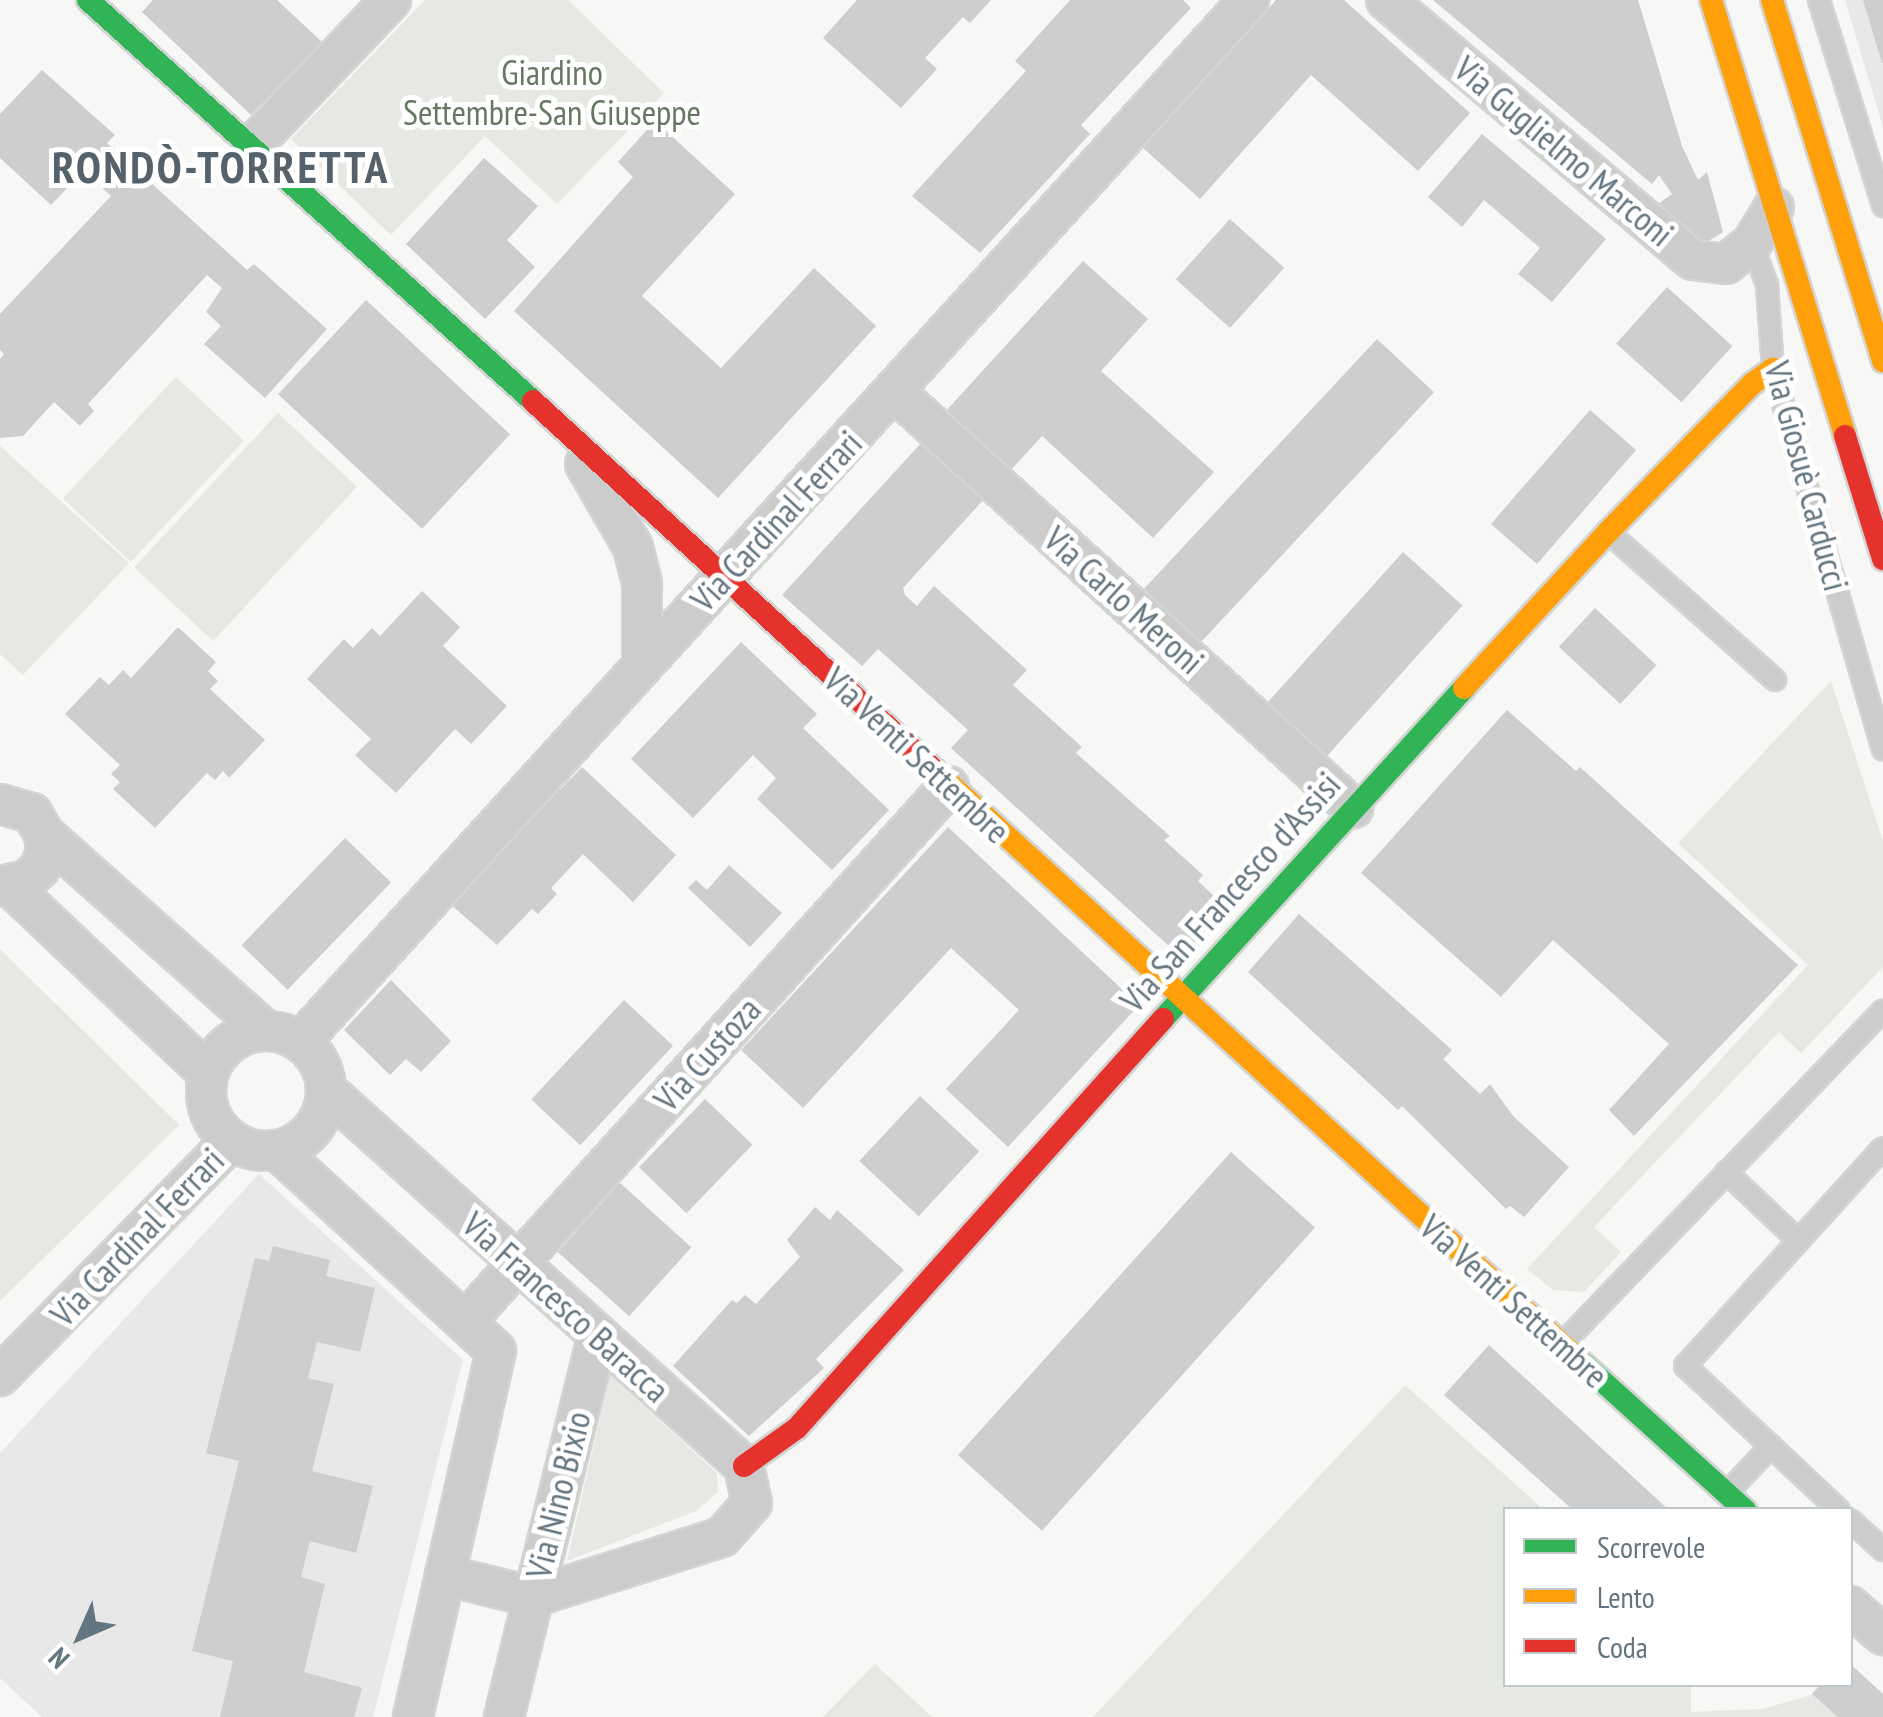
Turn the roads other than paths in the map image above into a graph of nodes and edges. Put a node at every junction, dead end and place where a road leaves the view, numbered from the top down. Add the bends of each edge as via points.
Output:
1 (390, 0) edge
2 (1249, 0) edge
3 (1386, 0) edge
4 (1711, 0) edge
5 (1772, 0) edge
6 (1819, 0) edge
7 (110, 7) edge
8 (251, 146) junction
9 (1883, 206) edge
10 (1774, 207) junction
11 (1752, 243) junction
12 (1883, 360) edge
13 (1774, 369) junction
14 (895, 392) junction
15 (570, 436) junction
16 (1608, 532) junction
17 (1883, 560) edge
18 (728, 576) junction
19 (642, 664) junction
20 (1775, 680) dead end
21 (1883, 749) edge
22 (948, 786) junction
23 (3, 801) edge
24 (1353, 808) junction
25 (44, 834) junction
26 (5, 887) edge
27 (1180, 999) junction
28 (1883, 1010) edge
29 (283, 1035) junction
30 (208, 1073) junction
31 (326, 1091) junction
32 (231, 1141) junction
33 (1883, 1148) edge
34 (277, 1150) junction
35 (1726, 1172) junction
36 (1798, 1241) junction
37 (518, 1264) junction
38 (465, 1322) junction
39 (598, 1334) junction
40 (1562, 1344) junction
41 (0, 1376) edge
42 (1771, 1446) junction
43 (744, 1466) junction
44 (1727, 1493) junction
45 (1742, 1507) edge
46 (1836, 1507) edge
47 (1853, 1523) edge
48 (1883, 1550) edge
49 (444, 1575) junction
50 (533, 1597) junction
51 (1853, 1609) edge
52 (1883, 1636) edge
53 (413, 1717) edge
54 (504, 1717) edge

1 - 8 street
2 - 14 street, Via Cardinal Ferrari
3 - 11 street, Via Guglielmo Marconi via 1693,260 1726,264
4 - 10 street, Via Giosuè Carducci
5 - 12 street
6 - 9 lane
7 - 8 street, Via Venti Settembre
8 - 15 street, Via Venti Settembre
10 - 11 street
10 - 17 street, Via Giosuè Carducci
11 - 13 lane, Via Giosuè Carducci via 1767,286
13 - 16 street, Via San Francesco d'Assisi
13 - 21 lane, Via Giosuè Carducci
14 - 18 street, Via Cardinal Ferrari
14 - 24 street, Via Carlo Meroni
15 - 18 street, Via Venti Settembre
15 - 19 street via 633,547 642,584
16 - 20 lane
16 - 24 street, Via San Francesco d'Assisi
18 - 19 street, Via Cardinal Ferrari
18 - 22 street, Via Venti Settembre
19 - 29 street, Via Cardinal Ferrari
22 - 27 street, Via Venti Settembre
22 - 37 street, Via Custoza
23 - 25 street via 32,814
24 - 27 street, Via San Francesco d'Assisi
25 - 26 street via 40,868
25 - 29 street
26 - 30 street
27 - 40 street, Via Venti Settembre
27 - 43 street, Via San Francesco d'Assisi via 797,1428
28 - 35 lane
29 - 30 street via 229,1042
29 - 31 street via 314,1054
30 - 32 street via 208,1111
31 - 34 street via 312,1130
31 - 37 street, Via Francesco Baracca
32 - 34 street
32 - 41 street, Via Cardinal Ferrari
33 - 36 lane
34 - 38 street
35 - 36 lane
35 - 40 lane
36 - 42 lane via 1685,1366
37 - 38 street, Via Custoza
37 - 39 street, Via Francesco Baracca
38 - 49 street via 496,1351
39 - 43 street, Via Francesco Baracca
39 - 50 street, Via Nino Bixio
40 - 44 street, Via Venti Settembre
42 - 44 lane
42 - 46 lane
43 - 50 street, Via Nino Bixio via 752,1503 722,1537
44 - 45 street, Via Venti Settembre
47 - 48 lane
49 - 50 street, Via Nino Bixio
49 - 53 street
50 - 54 street, Via Nino Bixio
51 - 52 street

